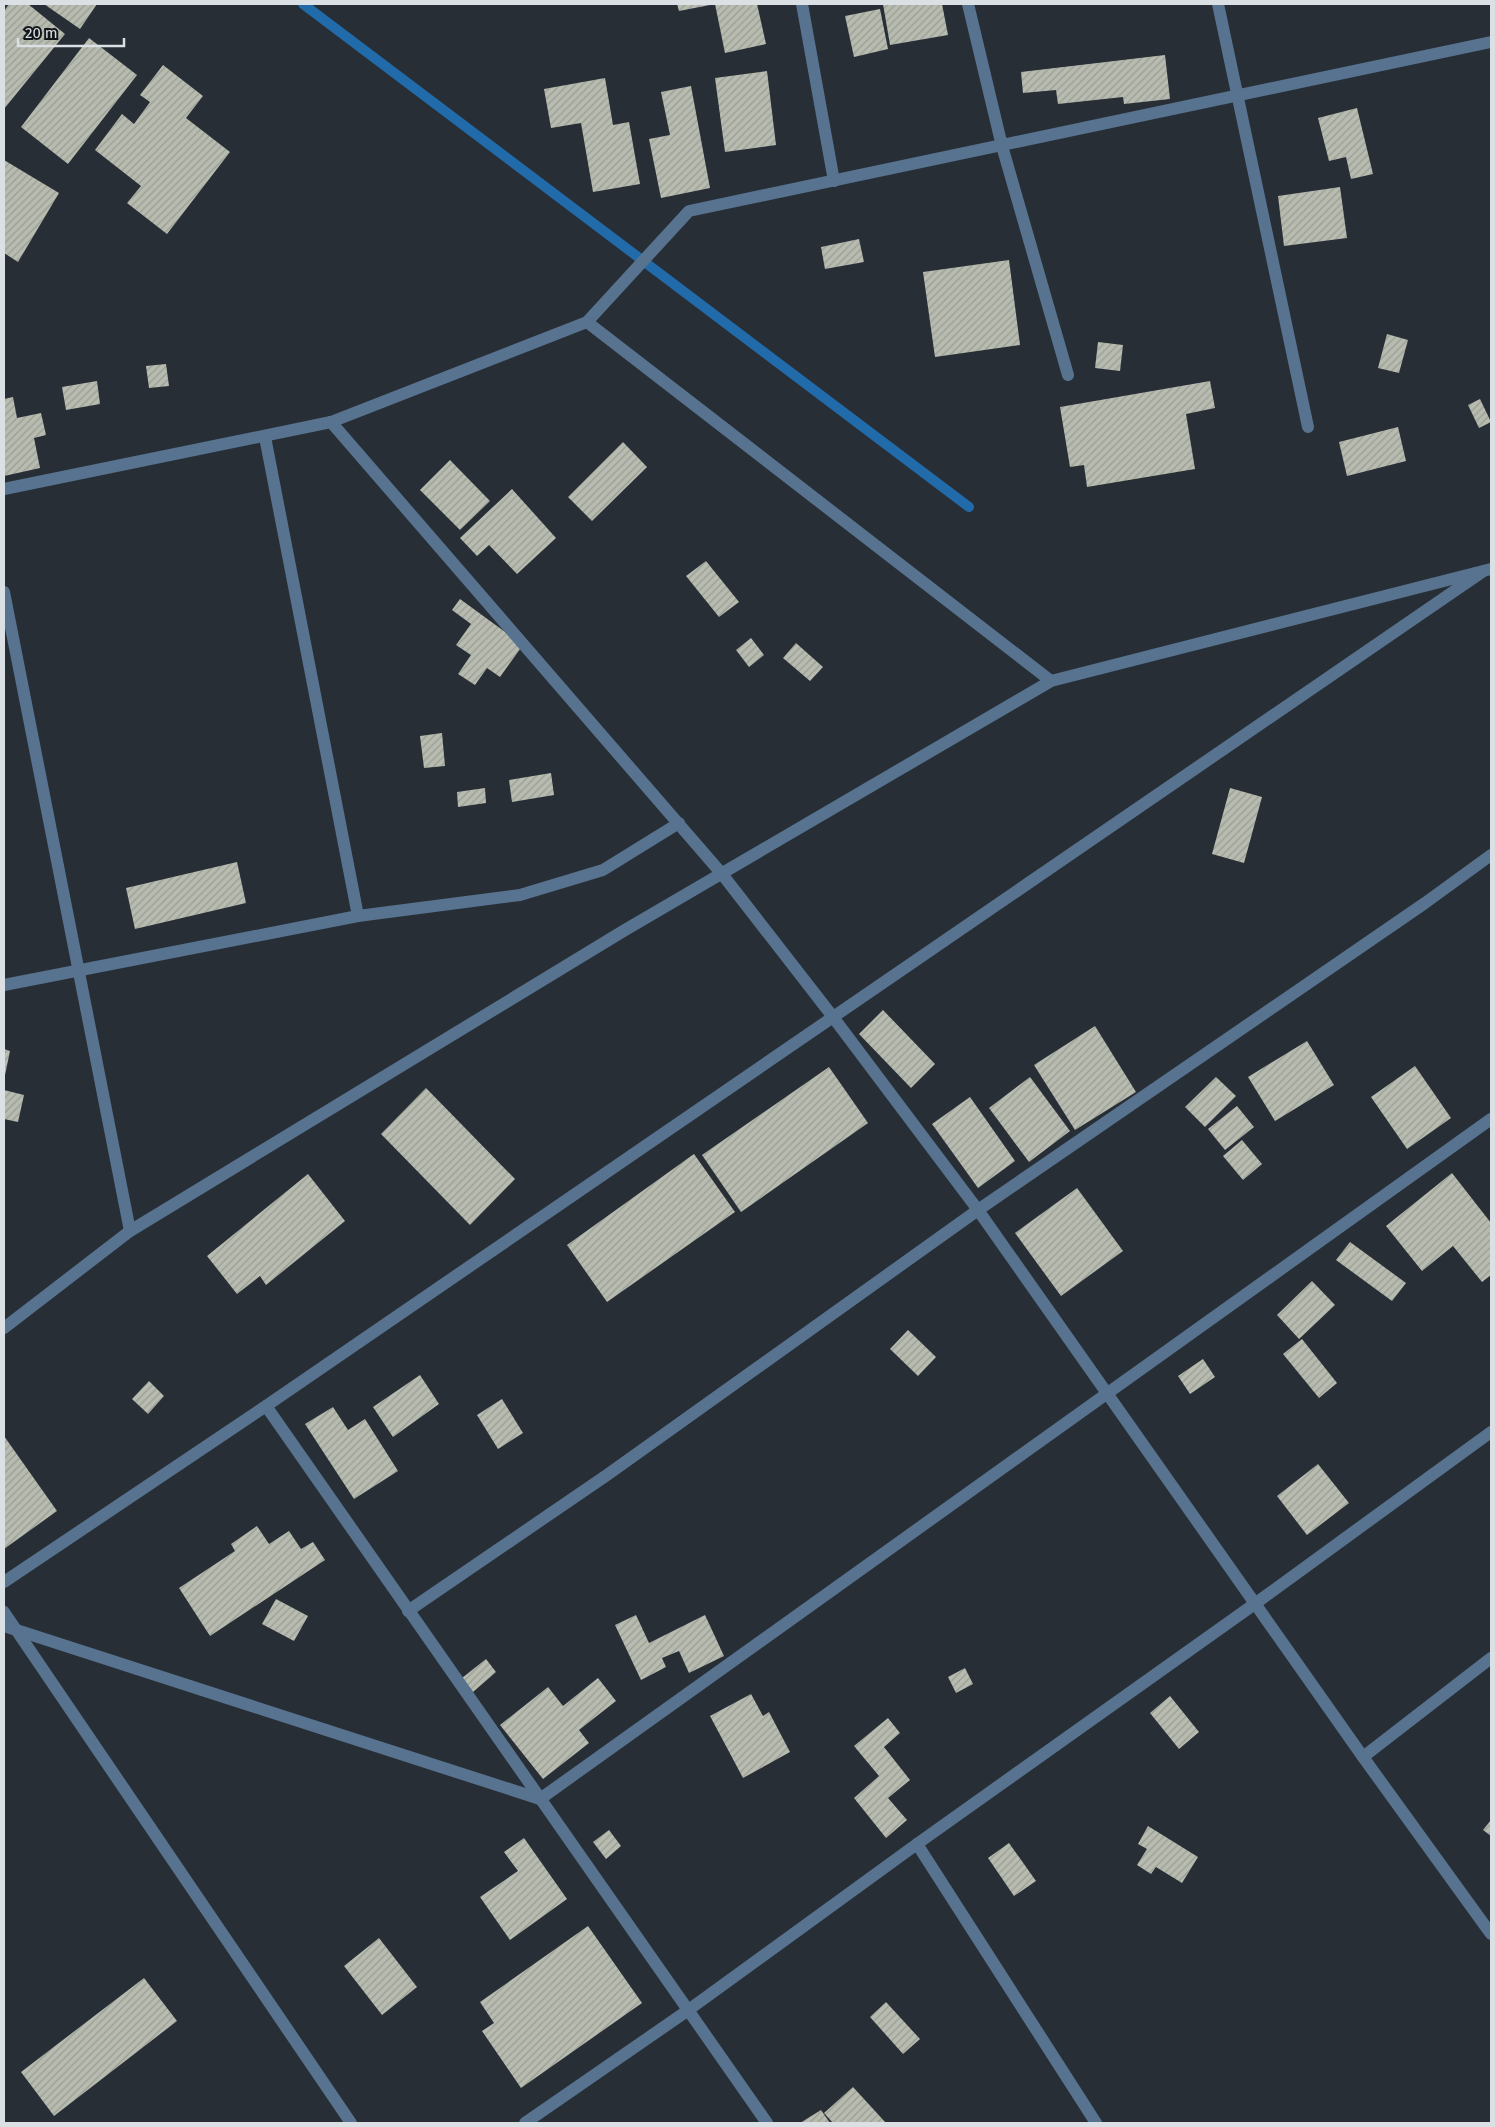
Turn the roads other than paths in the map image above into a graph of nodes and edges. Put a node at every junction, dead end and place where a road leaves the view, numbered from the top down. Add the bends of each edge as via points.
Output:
1 (802, 4) edge
2 (968, 4) edge
3 (1218, 4) edge
4 (1491, 42) edge
5 (1237, 96) junction
6 (1002, 146) junction
7 (834, 180) junction
8 (587, 322) junction
9 (1068, 375) dead end
10 (331, 422) junction
11 (1308, 428) dead end
12 (265, 436) junction
13 (4, 489) edge
14 (1487, 571) edge
15 (4, 592) edge
16 (1051, 681) junction
17 (678, 823) junction
18 (1491, 856) edge
19 (722, 874) junction
20 (358, 916) junction
21 (78, 971) junction
22 (4, 985) edge
23 (832, 1017) junction
24 (1491, 1119) edge
25 (978, 1210) junction
26 (130, 1231) junction
27 (4, 1328) edge
28 (1108, 1394) junction
29 (266, 1406) junction
30 (1491, 1432) edge
31 (4, 1582) edge
32 (1256, 1603) junction
33 (408, 1611) junction
34 (4, 1612) edge
35 (9, 1627) edge
36 (1491, 1658) edge
37 (1363, 1757) junction
38 (540, 1799) junction
39 (917, 1844) junction
40 (1491, 1934) edge
41 (687, 2011) junction
42 (351, 2123) edge
43 (525, 2123) edge
44 (767, 2123) edge
45 (1096, 2123) edge

1 - 7 street
2 - 6 street
3 - 5 street
4 - 5 street
5 - 6 street
5 - 11 street
6 - 7 street
6 - 9 street
7 - 8 street via 689,212
8 - 10 street
8 - 16 street
10 - 12 street
10 - 17 street
12 - 13 street
12 - 20 street
14 - 16 street
14 - 23 street
15 - 21 street
16 - 19 street
17 - 19 street
17 - 20 street via 602,870 520,895
18 - 25 street
19 - 23 street
19 - 26 street
20 - 21 street
21 - 22 street
21 - 26 street
23 - 25 street
23 - 29 street
24 - 28 street
25 - 28 street
25 - 33 street via 615,1469
26 - 27 street
28 - 32 street
28 - 38 street
29 - 31 street
29 - 33 street
30 - 32 street
32 - 37 street
32 - 39 street
33 - 38 street
34 - 35 street
35 - 38 street
35 - 42 street
36 - 37 street
37 - 40 street
38 - 41 street
39 - 41 street
39 - 45 street
41 - 43 street
41 - 44 street

